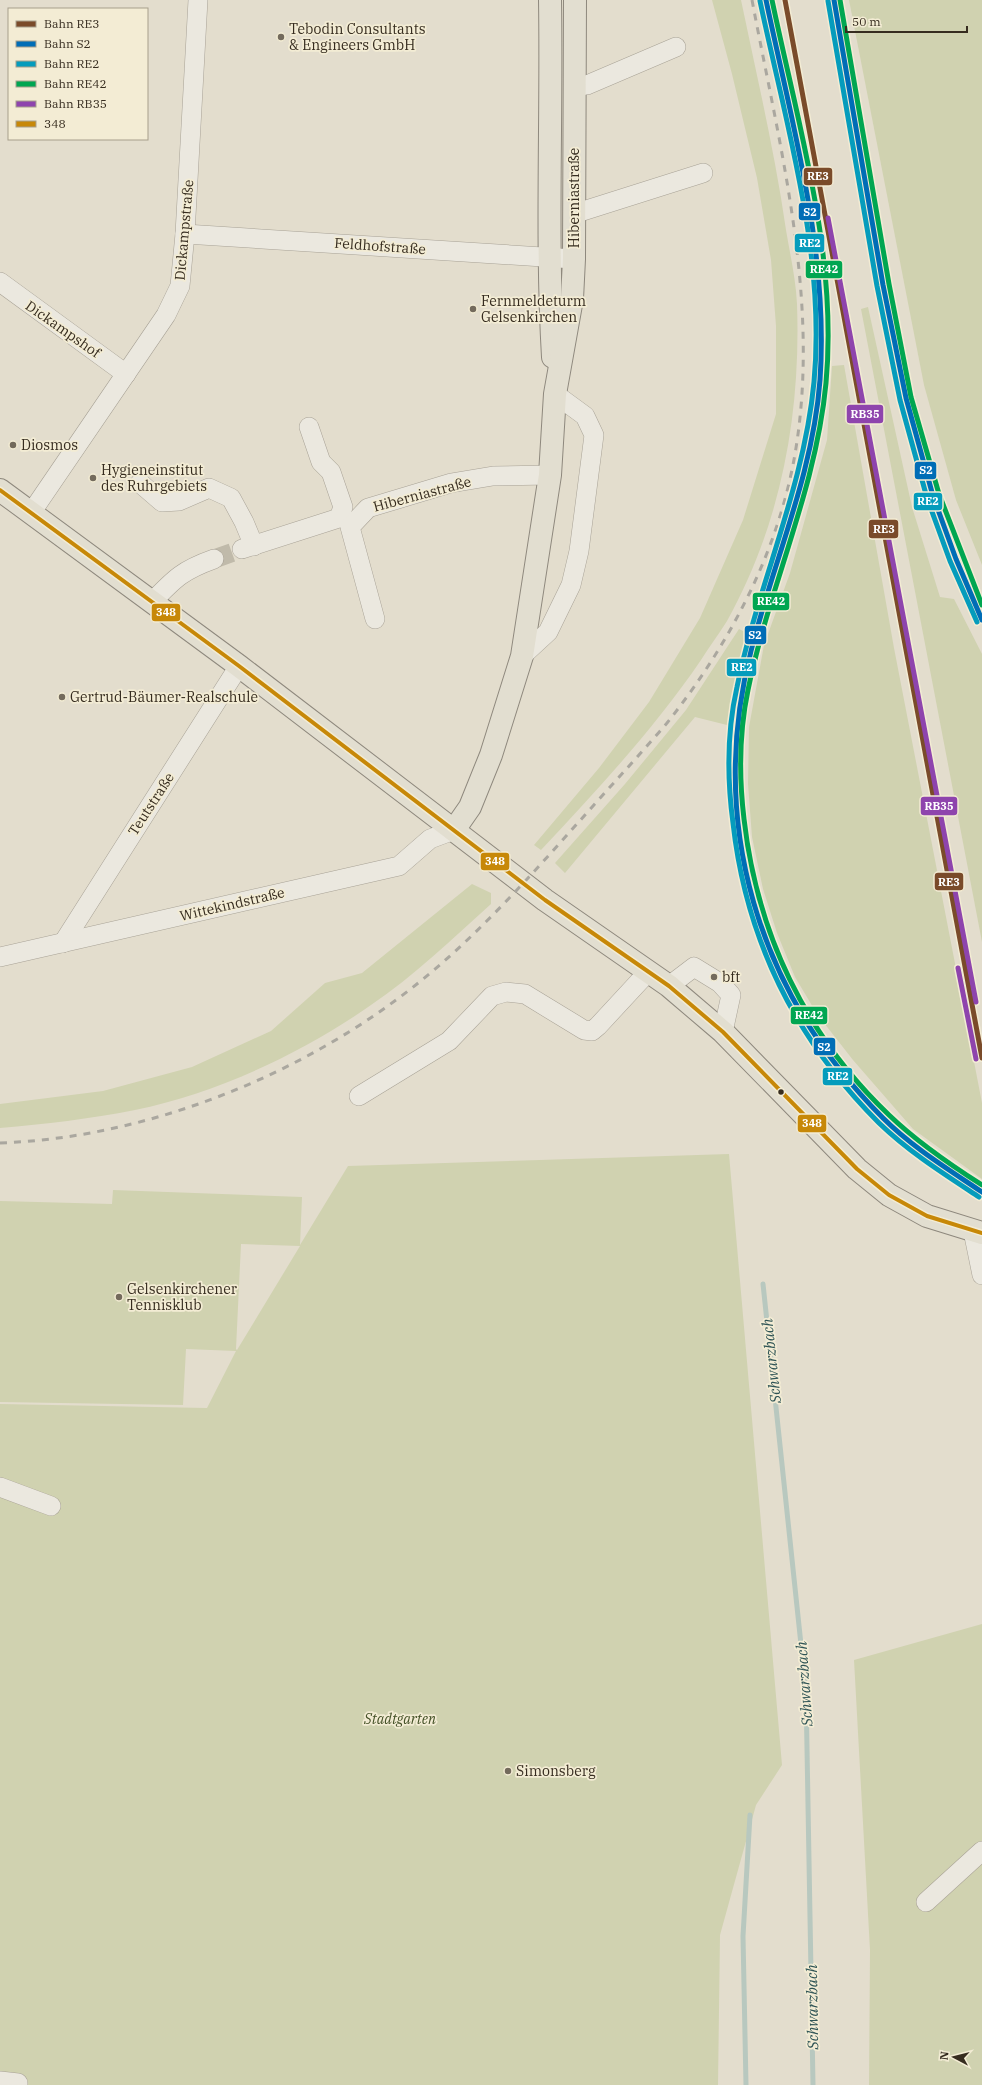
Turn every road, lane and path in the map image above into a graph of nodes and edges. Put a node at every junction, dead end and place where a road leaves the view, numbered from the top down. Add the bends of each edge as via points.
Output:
1 (198, 0) edge
2 (550, 0) edge
3 (575, 0) edge
4 (676, 47) dead end
5 (575, 87) junction
6 (703, 173) dead end
7 (574, 212) junction
8 (185, 234) junction
9 (550, 257) junction
10 (574, 259) junction
11 (4, 290) edge
12 (126, 374) junction
13 (555, 394) junction
14 (309, 427) dead end
15 (550, 475) junction
16 (140, 483) dead end
17 (0, 490) edge
18 (31, 513) junction
19 (214, 559) tunnel mouth
20 (152, 602) junction
21 (376, 619) dead end
22 (522, 656) junction
23 (239, 666) junction
24 (454, 830) junction
25 (63, 943) junction
26 (0, 957) edge
27 (648, 972) junction
28 (669, 986) junction
29 (723, 1032) junction
30 (359, 1096) dead end
31 (978, 1232) edge
32 (982, 1275) edge
33 (0, 1488) edge
34 (51, 1506) dead end
35 (982, 1851) edge
36 (926, 1902) dead end
37 (0, 2081) edge
38 (18, 2085) edge

1 - 8 street, Dickampstraße
2 - 9 main road, Hiberniastraße
3 - 5 main road, Hiberniastraße
4 - 5 street
5 - 7 main road, Hiberniastraße
6 - 7 street
7 - 10 main road, Hiberniastraße
8 - 9 street, Feldhofstraße
8 - 12 street, Dickampstraße via 180,286 166,316
9 - 10 street, Feldhofstraße
9 - 13 main road, Hiberniastraße via 549,298
10 - 13 main road, Hiberniastraße via 572,299
11 - 12 street, Dickampshof
12 - 18 street, Dickampstraße
13 - 15 main road, Hiberniastraße
13 - 22 street via 585,416 594,436 579,551 571,585 548,632
14 - 16 street via 321,462 331,472 343,507 339,518 248,548 244,522 231,498 209,488 179,501 162,502
15 - 21 street, Hiberniastraße via 493,476 451,483 368,508 350,527
15 - 22 main road, Hiberniastraße
17 - 18 main road
18 - 20 main road
19 - 20 street via 190,568 173,580
20 - 23 main road
22 - 24 main road, Hiberniastraße via 492,754 470,806
23 - 24 main road
23 - 25 street, Teutstraße
24 - 25 street, Wittekindstraße via 430,839 399,866
24 - 27 main road via 545,900
25 - 26 street, Wittekindstraße
27 - 28 main road
27 - 30 street via 592,1031 584,1030 525,994 506,992 492,996 449,1041
28 - 29 main road
28 - 29 street via 694,967 720,983 731,995
29 - 31 main road via 862,1174 888,1195 927,1216
31 - 32 street
33 - 34 street
35 - 36 street
37 - 38 street

